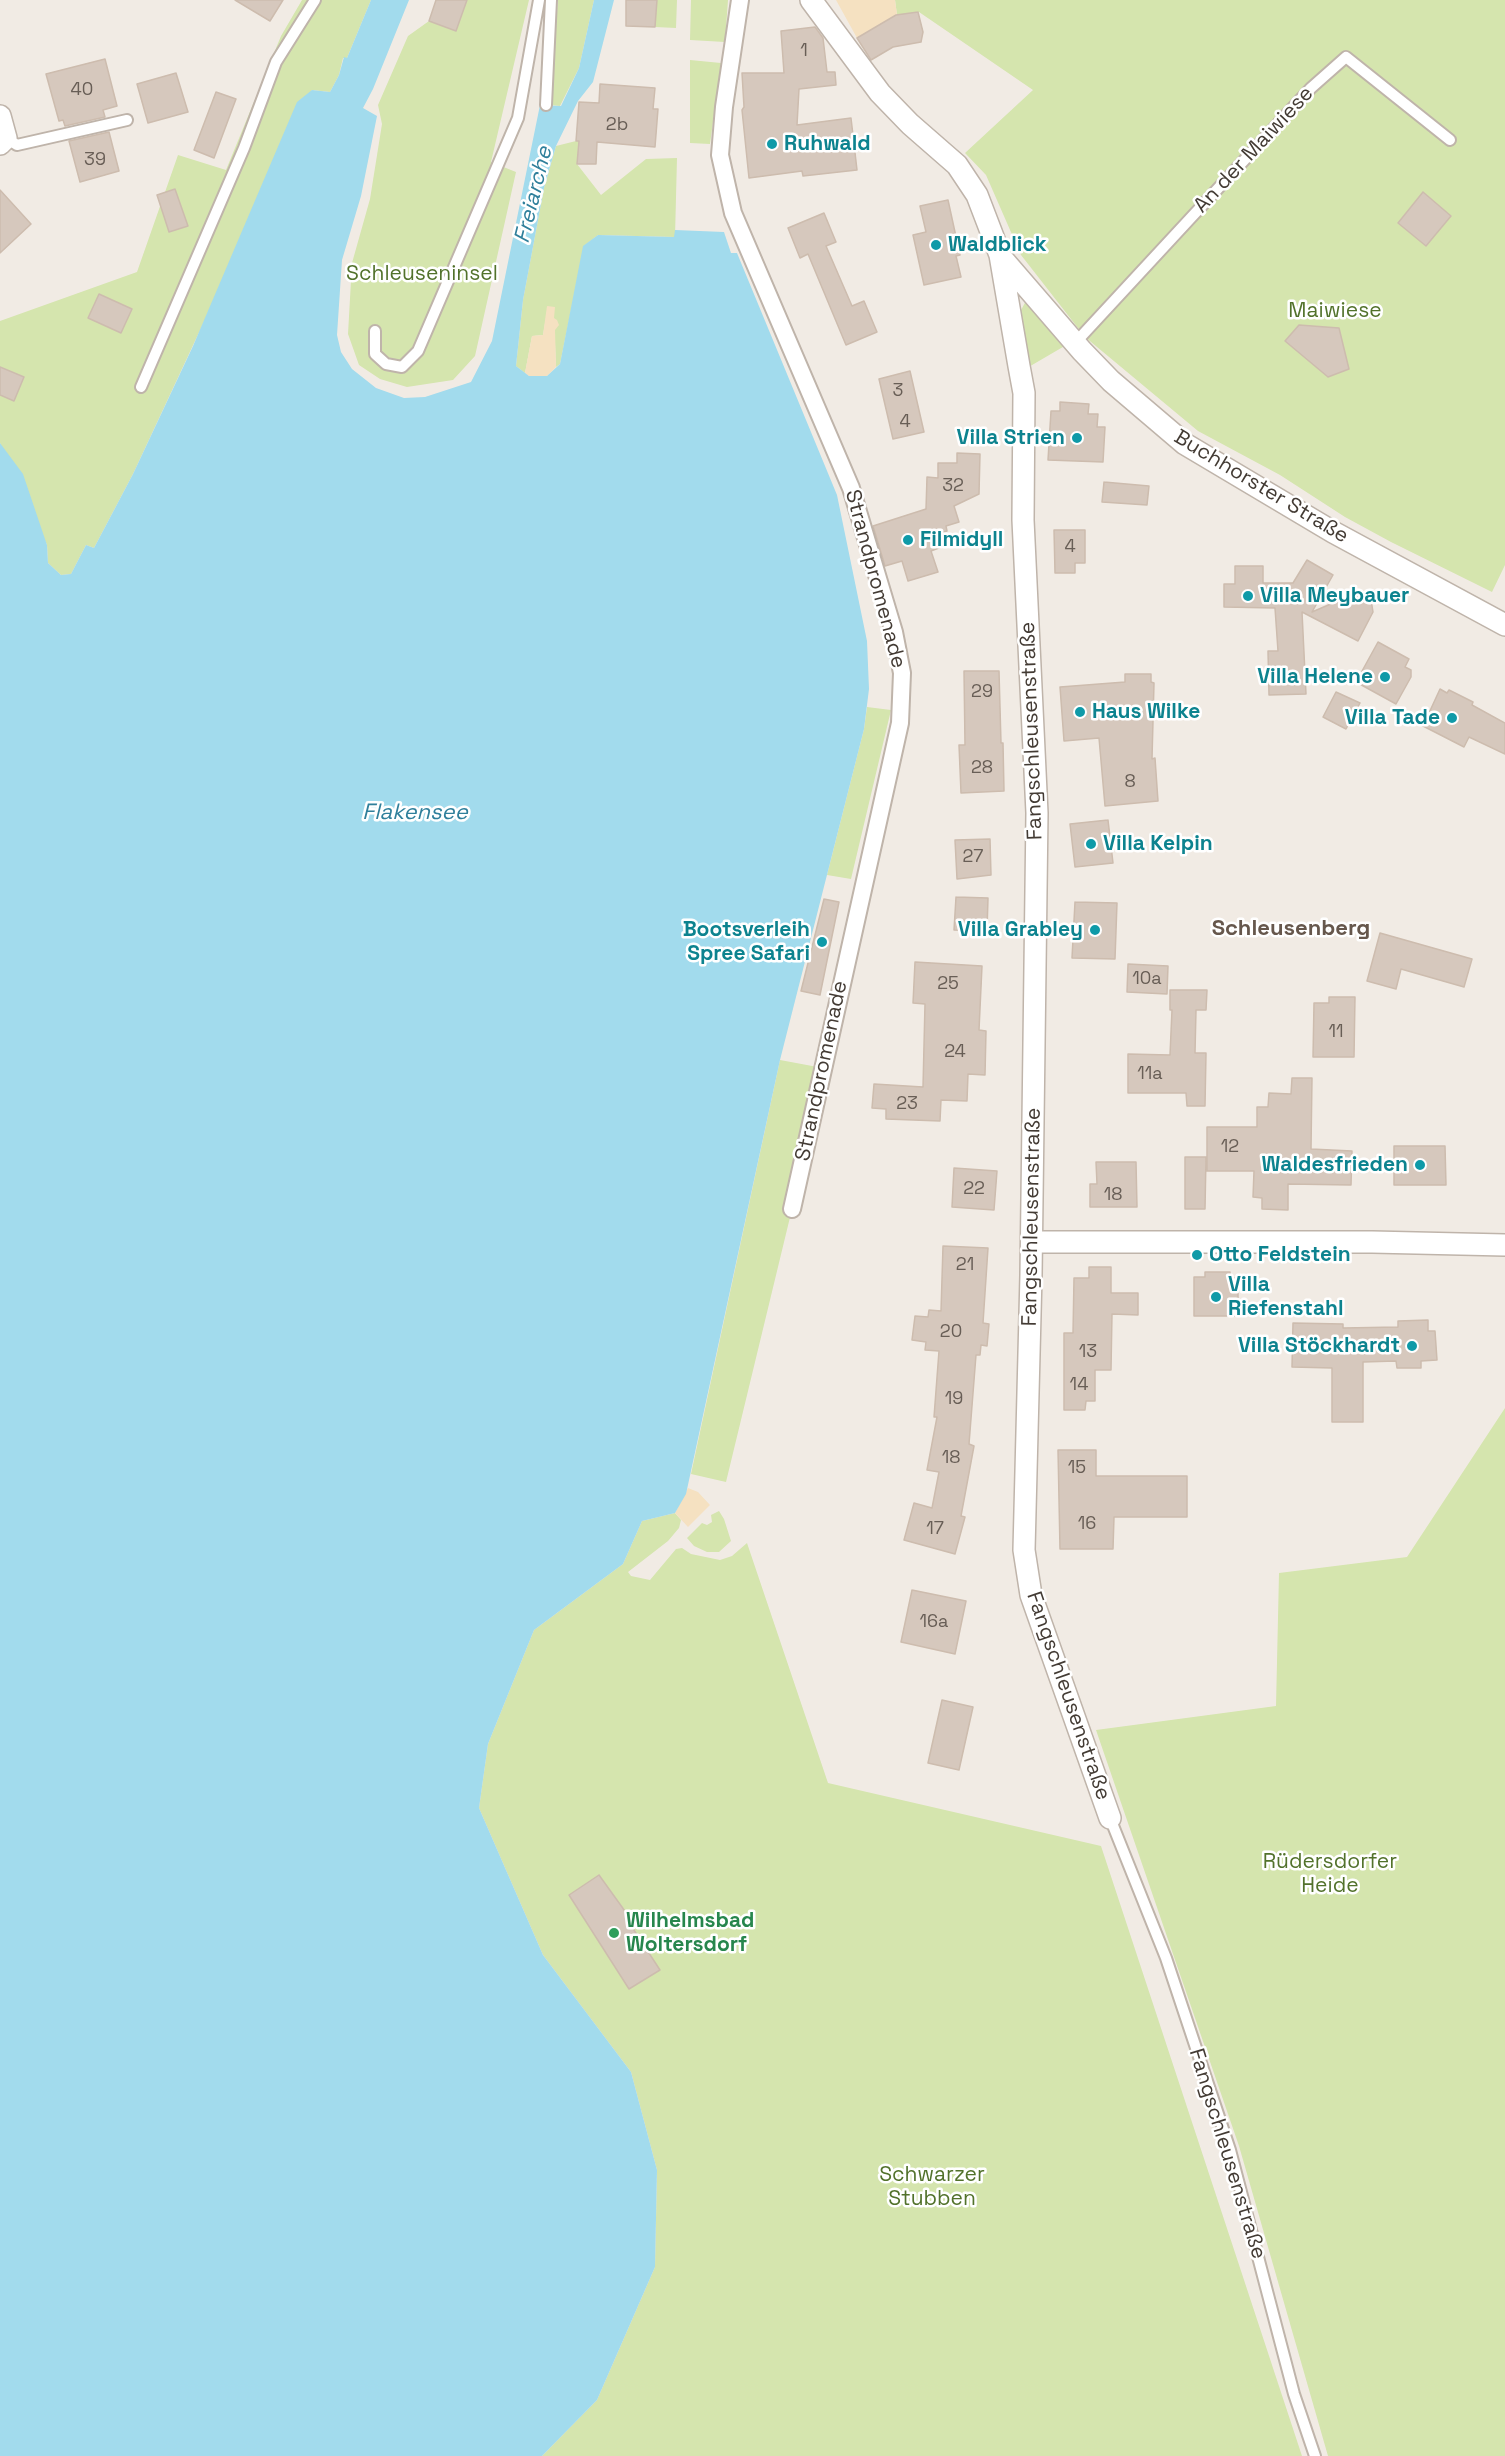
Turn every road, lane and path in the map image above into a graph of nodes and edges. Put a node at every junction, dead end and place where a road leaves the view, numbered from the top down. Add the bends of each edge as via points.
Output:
1 (315, 0) edge
2 (539, 0) edge
3 (551, 0) edge
4 (740, 0) edge
5 (811, 0) edge
6 (546, 105) dead end
7 (0, 116) edge
8 (127, 120) dead end
9 (1449, 140) dead end
10 (3, 141) edge
11 (1000, 255) junction
12 (375, 331) dead end
13 (1076, 343) junction
14 (141, 387) dead end
15 (1505, 625) edge
16 (792, 1209) dead end
17 (1032, 1242) junction
18 (1505, 1245) edge
19 (1110, 1818) joint
20 (1315, 2456) edge

1 - 14 lane via 276,62 244,148
2 - 12 lane via 518,118 418,351 402,367 386,364 375,354
3 - 6 lane
4 - 16 street, Strandpromenade via 720,155 734,213 851,488 894,632 902,673 900,723
5 - 11 street, Fangschleusenstraße via 880,93 957,165 977,195
7 - 10 street
8 - 10 lane via 16,145
9 - 13 lane, An der Maiwiese via 1346,57 1311,88
11 - 13 street, Buchhorster Straße
11 - 17 street, Fangschleusenstraße via 1024,393 1023,520 1037,813
13 - 15 street, Buchhorster Straße via 1111,381 1185,444 1333,532
17 - 18 street
17 - 19 street, Fangschleusenstraße via 1024,1550 1031,1595
19 - 20 lane, Fangschleusenstraße via 1166,1958 1230,2150 1294,2394

